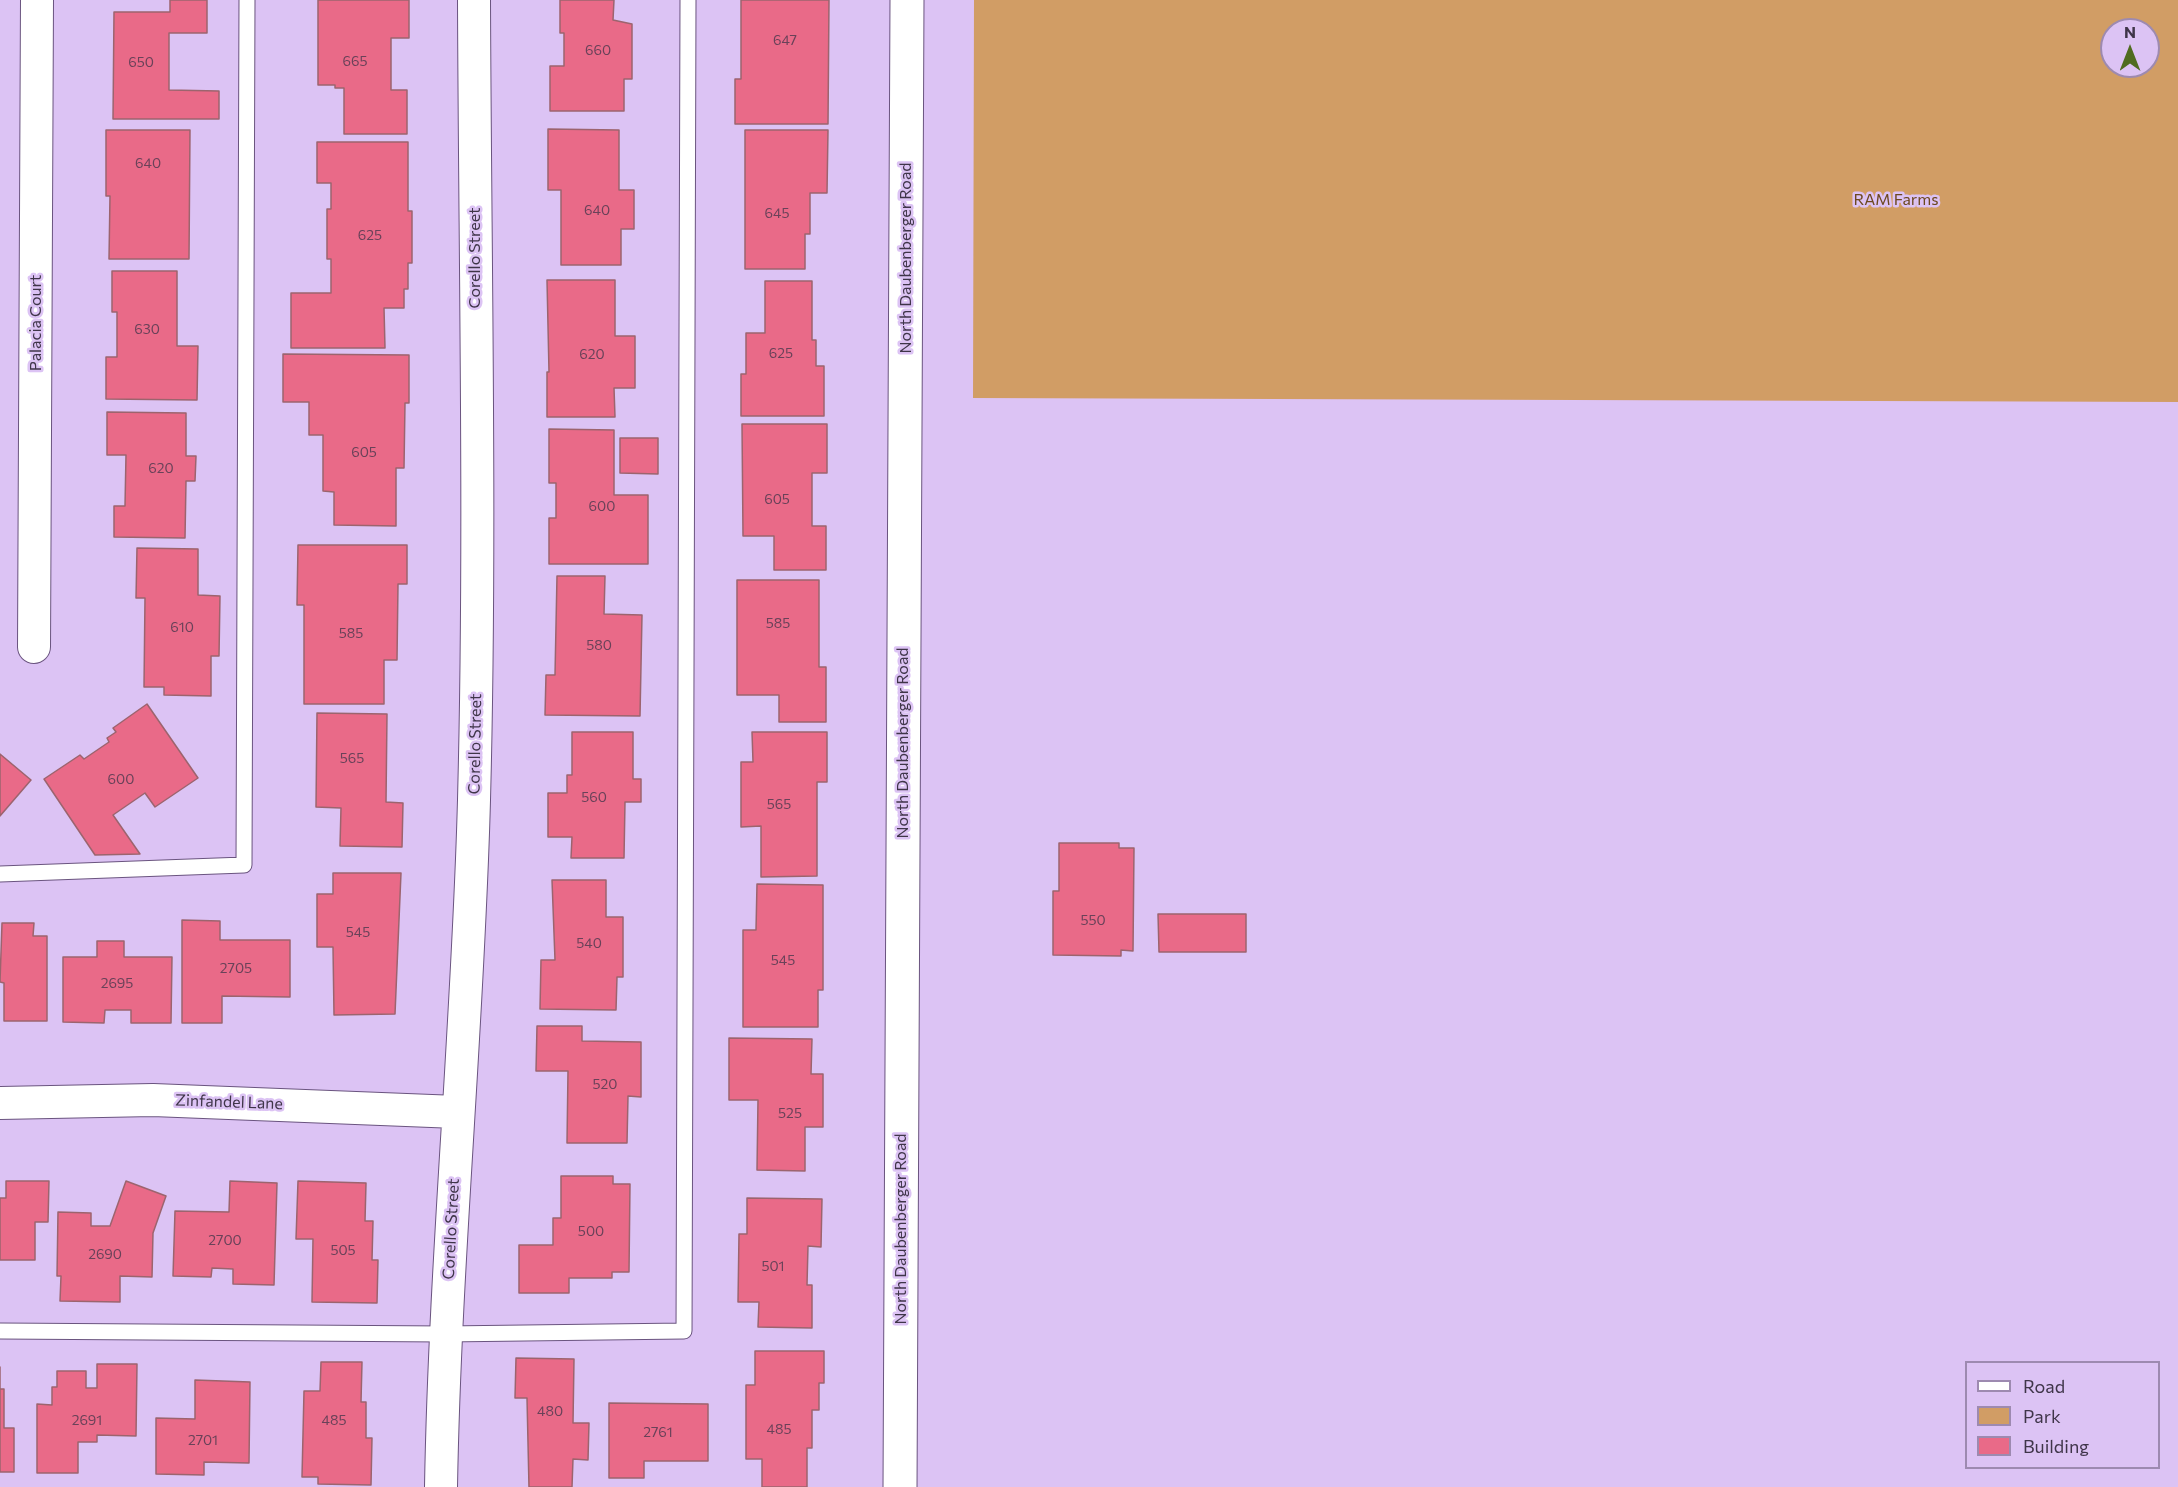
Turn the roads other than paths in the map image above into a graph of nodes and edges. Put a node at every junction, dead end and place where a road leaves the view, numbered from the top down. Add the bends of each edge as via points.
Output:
1 (37, 0) edge
2 (247, 0) edge
3 (474, 0) edge
4 (688, 0) edge
5 (907, 0) edge
6 (34, 647) dead end
7 (0, 874) edge
8 (0, 1103) edge
9 (457, 1112) junction
10 (0, 1331) edge
11 (445, 1334) junction
12 (441, 1487) edge
13 (900, 1487) edge

1 - 6 street, Palacia Court
2 - 7 lane via 244,866
3 - 9 street, Corello Street via 476,722 469,940
4 - 11 lane via 684,1331
5 - 13 street, North Daubenberger Road
8 - 9 street, Zinfandel Lane via 153,1100
9 - 11 street, Corello Street
10 - 11 lane
11 - 12 street, Corello Street

